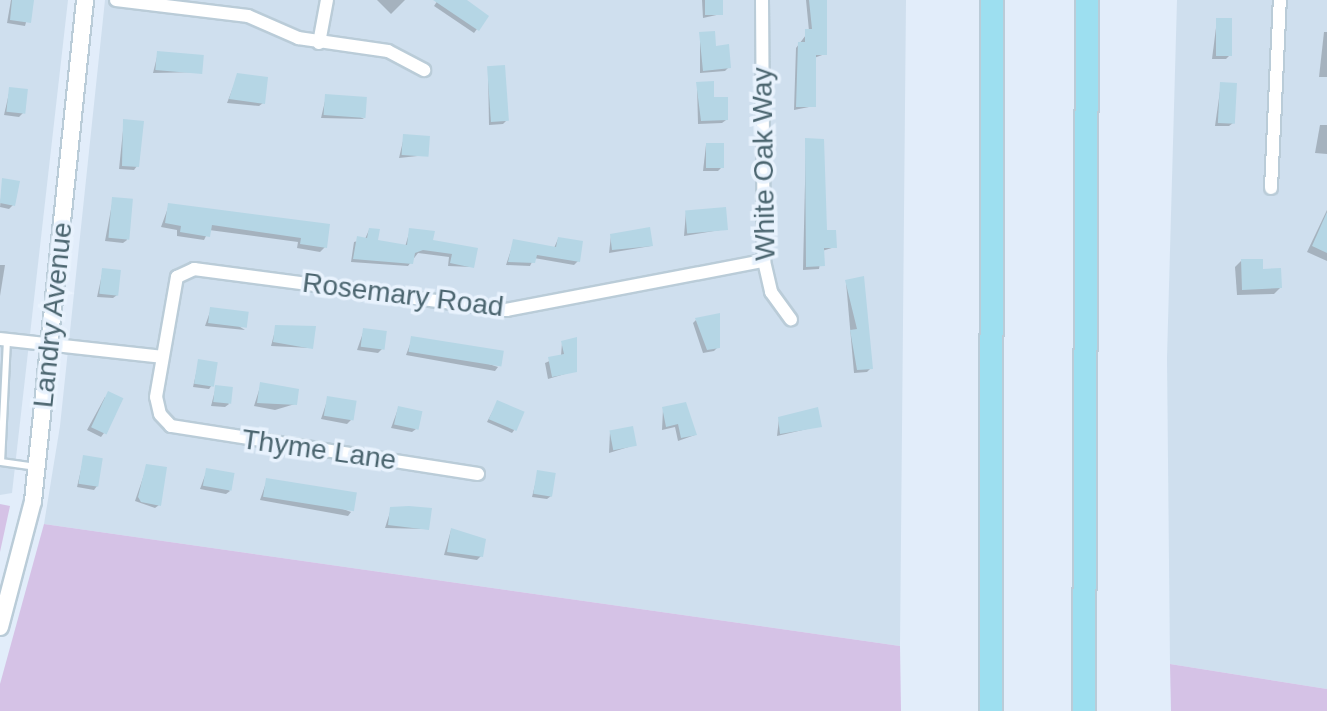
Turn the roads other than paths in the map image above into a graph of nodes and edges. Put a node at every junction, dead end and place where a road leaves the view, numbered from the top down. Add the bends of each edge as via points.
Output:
1 (85, 0) edge
2 (116, 0) edge
3 (327, 0) edge
4 (762, 0) edge
5 (992, 0) edge
6 (1087, 0) edge
7 (1280, 0) edge
8 (319, 43) junction
9 (424, 70) dead end
10 (1271, 188) dead end
11 (764, 261) junction
12 (791, 320) dead end
13 (3, 339) edge
14 (51, 344) junction
15 (162, 357) junction
16 (36, 467) junction
17 (478, 474) dead end
18 (0, 627) edge
19 (991, 711) edge
20 (1084, 711) edge

1 - 14 street, Landry Avenue
2 - 8 street via 248,16
3 - 8 street
4 - 11 street, White Oak Way
5 - 19 highway
6 - 20 highway
7 - 10 street
8 - 9 street via 388,51
11 - 12 street, White Oak Way via 771,292
11 - 15 street, Rosemary Road via 506,310 198,269 183,272 174,284
13 - 14 street
13 - 16 lane via 1,462
14 - 15 street
14 - 16 street, Landry Avenue
15 - 17 street, Thyme Lane via 156,397 163,418 182,430
16 - 18 street, Landry Avenue via 33,501

